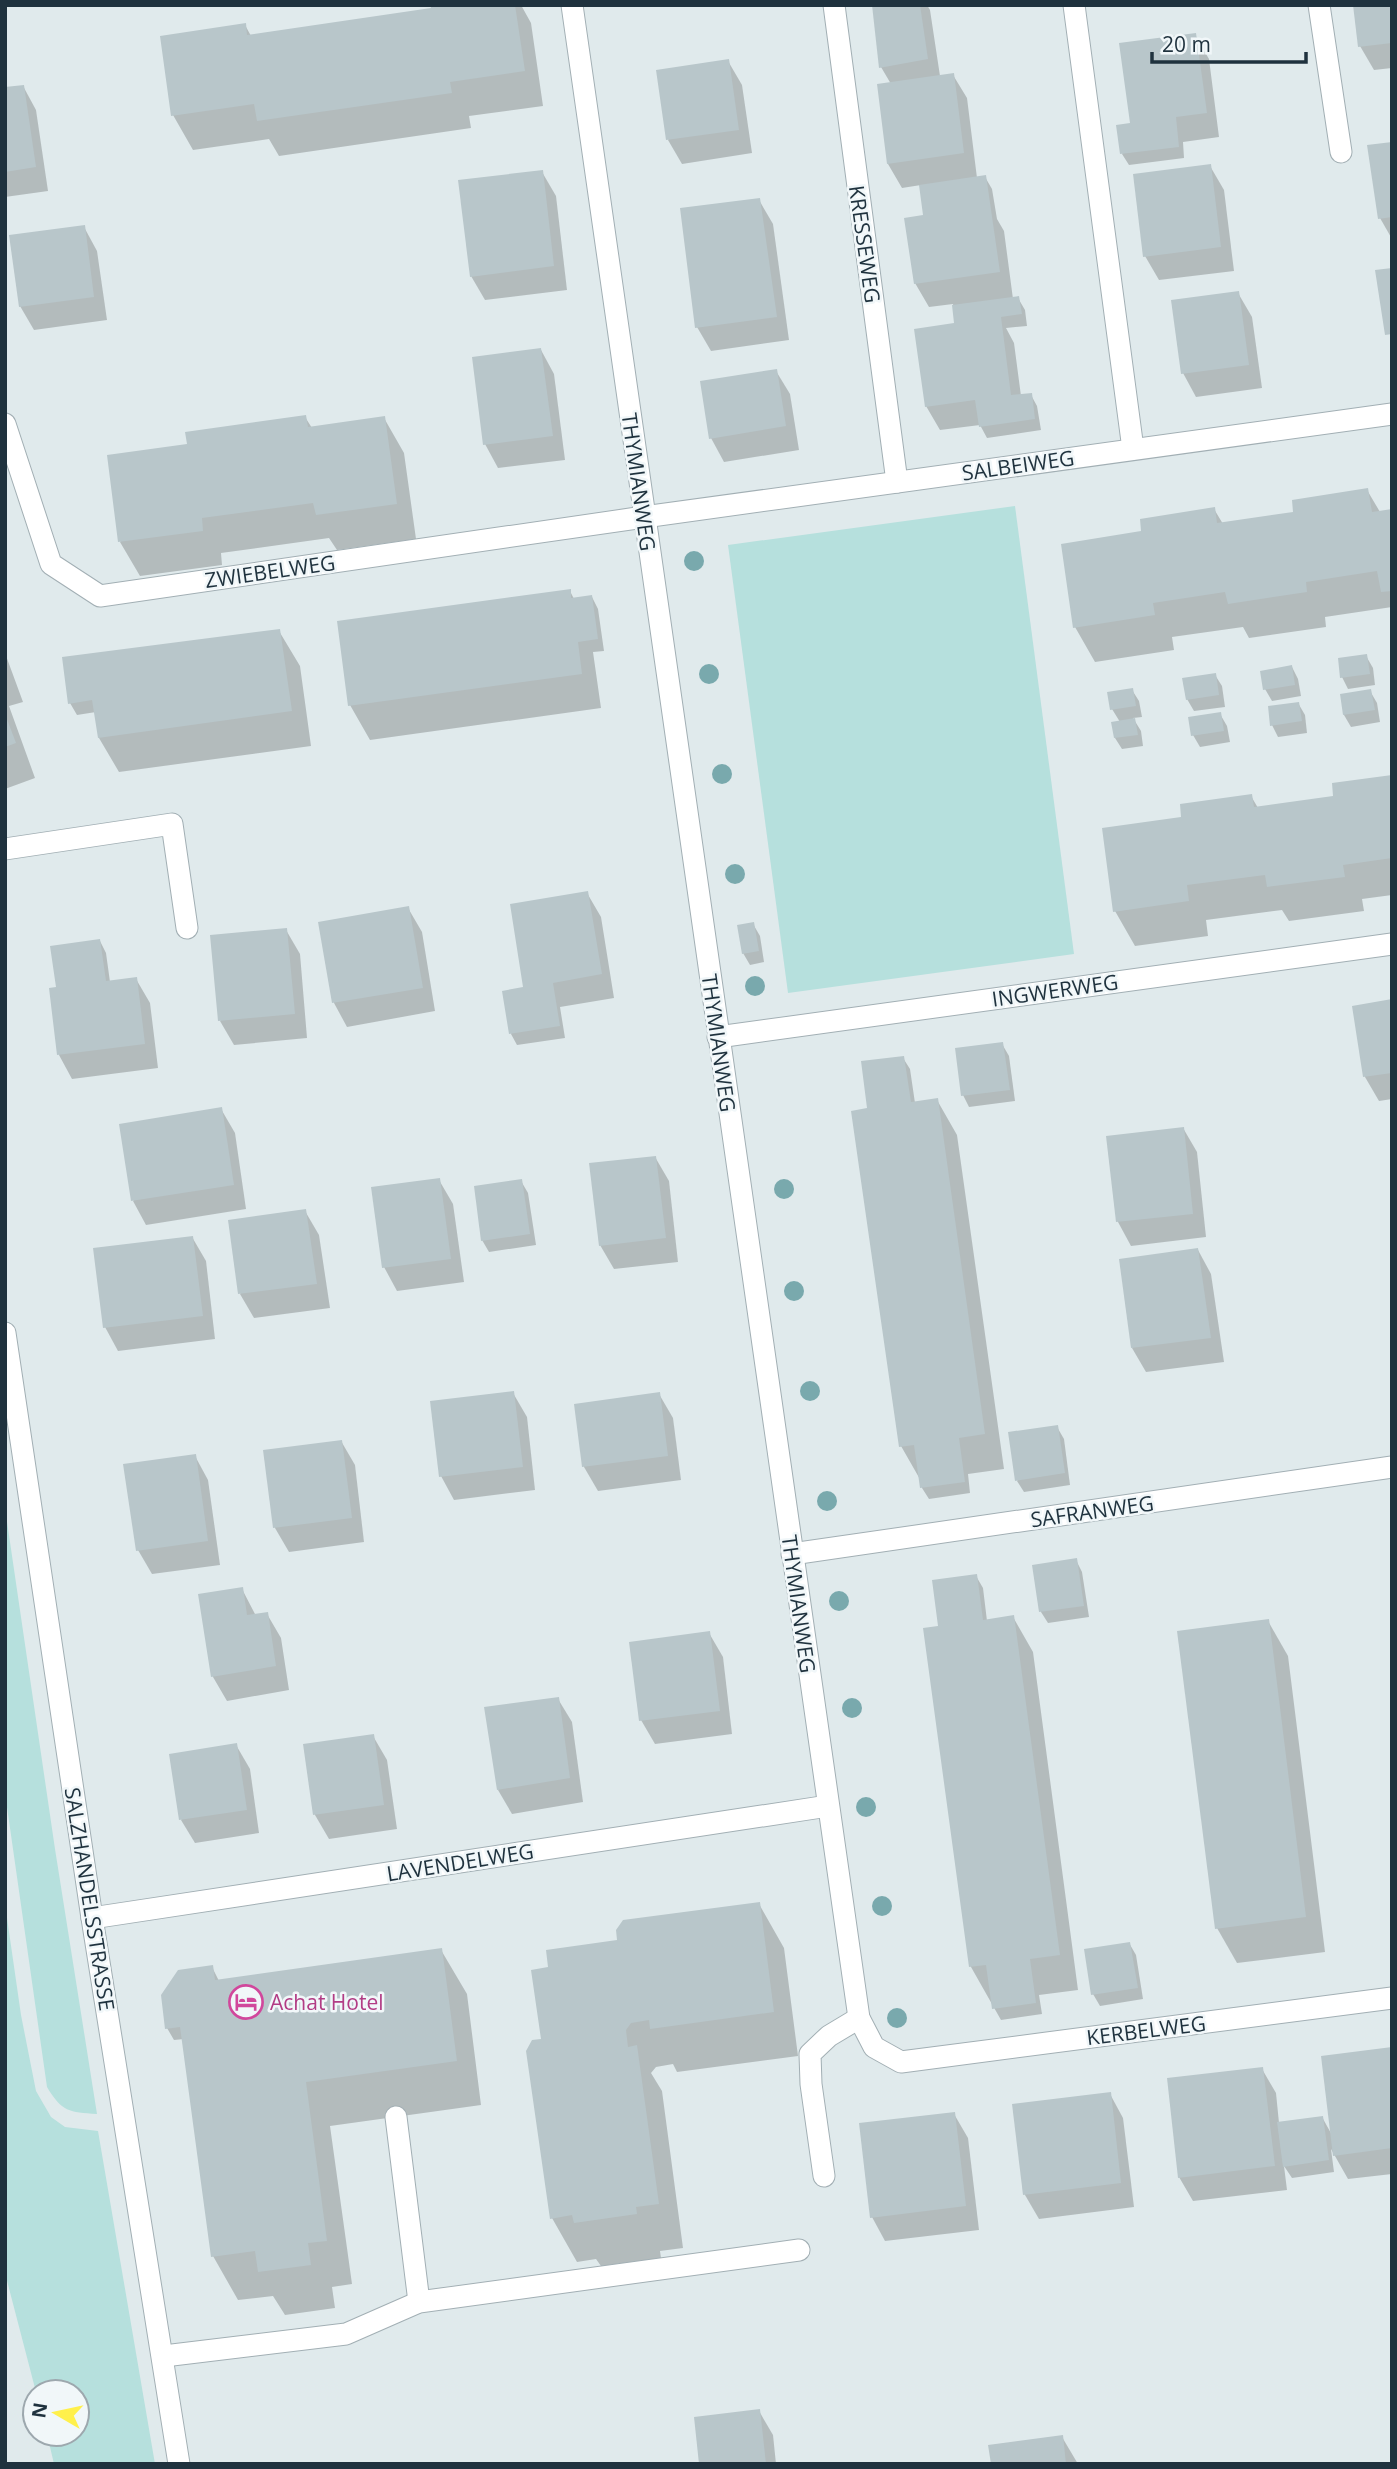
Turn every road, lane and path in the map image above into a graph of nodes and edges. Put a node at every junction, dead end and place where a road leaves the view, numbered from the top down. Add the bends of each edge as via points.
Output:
1 (572, 5) edge
2 (834, 5) edge
3 (1074, 5) edge
4 (1319, 5) edge
5 (1341, 152) dead end
6 (1392, 414) edge
7 (5, 425) edge
8 (1133, 449) junction
9 (897, 482) junction
10 (644, 517) junction
11 (5, 849) edge
12 (187, 928) dead end
13 (1392, 944) edge
14 (718, 1037) junction
15 (5, 1333) edge
16 (1392, 1467) edge
17 (792, 1554) junction
18 (828, 1806) junction
19 (92, 1919) junction
20 (1392, 1998) edge
21 (859, 2018) junction
22 (901, 2062) joint
23 (396, 2117) dead end
24 (824, 2176) dead end
25 (799, 2250) dead end
26 (419, 2302) junction
27 (164, 2356) junction
28 (179, 2464) edge

1 - 10 street, THYMIANWEG
2 - 9 street, KRESSEWEG
3 - 8 street
4 - 5 street
6 - 8 street, SALBEIWEG
7 - 10 street, ZWIEBELWEG via 51,564 100,596
8 - 9 street, SALBEIWEG
9 - 10 street, SALBEIWEG
10 - 14 street, THYMIANWEG
11 - 12 street via 172,824
13 - 14 street, INGWERWEG
14 - 17 street, THYMIANWEG
15 - 19 street, SALZHANDELSSTRASSE
16 - 17 street, SAFRANWEG
17 - 18 street, THYMIANWEG
18 - 19 street, LAVENDELWEG
18 - 21 street, THYMIANWEG
19 - 27 street, SALZHANDELSSTRASSE
20 - 22 street, KERBELWEG
21 - 22 street, THYMIANWEG via 874,2047
21 - 24 street via 810,2054
23 - 26 street
25 - 26 street
26 - 27 street via 346,2334
27 - 28 street, SALZHANDELSSTRASSE

